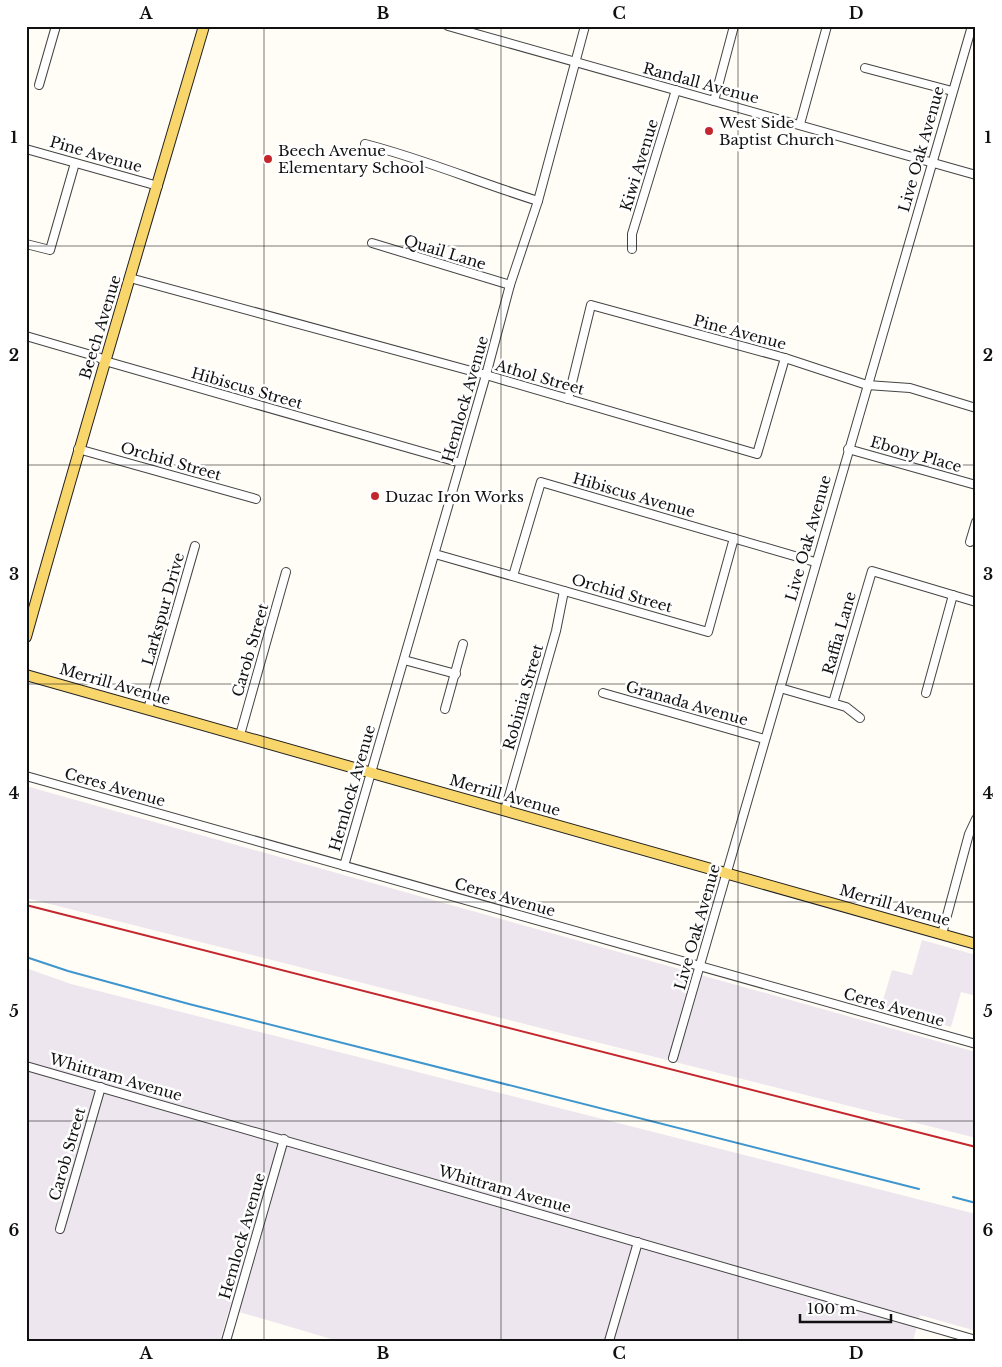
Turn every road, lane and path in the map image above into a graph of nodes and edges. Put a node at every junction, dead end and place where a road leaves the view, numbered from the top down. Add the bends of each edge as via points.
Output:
1 (56, 26) edge
2 (204, 26) edge
3 (448, 26) edge
4 (586, 26) edge
5 (734, 26) edge
6 (827, 26) edge
7 (972, 26) edge
8 (575, 62) junction
9 (865, 68) dead end
10 (39, 85) dead end
11 (676, 90) junction
12 (952, 91) junction
13 (714, 101) junction
14 (800, 124) junction
15 (365, 144) dead end
16 (26, 149) edge
17 (932, 162) junction
18 (75, 163) junction
19 (976, 175) edge
20 (158, 186) junction
21 (538, 201) junction
22 (372, 243) dead end
23 (26, 244) edge
24 (632, 249) dead end
25 (130, 278) junction
26 (510, 286) junction
27 (26, 336) edge
28 (785, 358) junction
29 (106, 361) junction
30 (486, 375) junction
31 (867, 386) junction
32 (568, 399) junction
33 (976, 408) edge
34 (78, 449) junction
35 (848, 449) junction
36 (461, 463) junction
37 (976, 486) edge
38 (256, 500) dead end
39 (976, 522) edge
40 (734, 538) junction
41 (970, 542) dead end
42 (195, 546) dead end
43 (435, 554) junction
44 (815, 562) junction
45 (286, 572) dead end
46 (513, 576) junction
47 (564, 591) junction
48 (953, 595) junction
49 (976, 602) edge
50 (26, 637) edge
51 (463, 644) dead end
52 (404, 660) junction
53 (456, 674) junction
54 (26, 676) edge
55 (780, 688) junction
56 (603, 693) dead end
57 (926, 693) dead end
58 (834, 703) junction
59 (148, 709) junction
60 (445, 709) dead end
61 (860, 718) dead end
62 (240, 735) junction
63 (764, 739) junction
64 (372, 772) junction
65 (26, 776) edge
66 (505, 810) junction
67 (976, 819) edge
68 (973, 835) edge
69 (344, 866) junction
70 (727, 874) junction
71 (942, 934) junction
72 (976, 944) edge
73 (700, 966) junction
74 (976, 1044) edge
75 (673, 1058) dead end
76 (26, 1066) edge
77 (102, 1087) junction
78 (284, 1139) junction
79 (60, 1229) dead end
80 (638, 1242) junction
81 (976, 1340) edge
82 (226, 1341) edge
83 (609, 1341) edge

1 - 10 street
2 - 20 main road, Beech Avenue
3 - 8 street, Randall Avenue
4 - 8 street, Hemlock Avenue
5 - 13 street
6 - 14 street
7 - 12 street, Live Oak Avenue
8 - 11 street, Randall Avenue
8 - 21 street, Hemlock Avenue
9 - 12 street
11 - 13 street, Randall Avenue
11 - 24 street, Kiwi Avenue via 632,234
12 - 17 street, Live Oak Avenue
13 - 14 street, Randall Avenue
14 - 17 street, Randall Avenue
15 - 21 street via 408,155 482,184
16 - 18 street, Pine Avenue
17 - 19 street, Randall Avenue
17 - 31 street, Live Oak Avenue
18 - 20 street, Pine Avenue
18 - 23 street via 50,250
20 - 25 main road, Beech Avenue
21 - 26 street, Hemlock Avenue
22 - 26 street, Quail Lane
25 - 29 main road, Beech Avenue
25 - 30 street, Athol Street
26 - 30 street, Hemlock Avenue
27 - 29 street, Hibiscus Street
28 - 31 street, Pine Avenue
28 - 32 street, Athol Street via 757,454
28 - 32 street, Pine Avenue via 591,305
29 - 34 main road, Beech Avenue
29 - 36 street, Hibiscus Street
30 - 32 street, Athol Street
30 - 36 street, Hemlock Avenue
31 - 33 street, Pine Avenue via 910,388
31 - 35 street, Live Oak Avenue
34 - 38 street, Orchid Street
34 - 50 main road, Beech Avenue
35 - 37 street, Ebony Place
35 - 44 street, Live Oak Avenue
36 - 43 street, Hemlock Avenue
39 - 41 street
40 - 44 street, Hibiscus Avenue
40 - 46 street, Hibiscus Avenue via 541,482
40 - 47 street, Orchid Street via 708,632
42 - 59 street, Larkspur Drive
43 - 46 street, Orchid Street
43 - 52 street, Hemlock Avenue
44 - 55 street, Live Oak Avenue
45 - 62 street, Carob Street
46 - 47 street, Orchid Street
47 - 66 street, Robinia Street via 556,631
48 - 49 street
48 - 57 street
48 - 58 street, Raffia Lane via 872,571
51 - 53 street
52 - 53 street
52 - 64 street, Hemlock Avenue
53 - 60 street
54 - 59 main road, Merrill Avenue
55 - 58 street
55 - 63 street, Live Oak Avenue
56 - 63 street, Granada Avenue
58 - 61 street via 846,707
59 - 62 main road, Merrill Avenue
62 - 64 main road, Merrill Avenue
63 - 70 street, Live Oak Avenue
64 - 66 main road, Merrill Avenue
64 - 69 street, Hemlock Avenue
65 - 69 street, Ceres Avenue
66 - 70 main road, Merrill Avenue
67 - 68 street
68 - 71 street
69 - 73 street, Ceres Avenue
70 - 71 main road, Merrill Avenue
70 - 73 street, Live Oak Avenue
71 - 72 main road, Merrill Avenue
73 - 74 street, Ceres Avenue
73 - 75 street, Live Oak Avenue
76 - 77 street, Whittram Avenue
77 - 78 street, Whittram Avenue
77 - 79 street, Carob Street
78 - 80 street, Whittram Avenue
78 - 82 street, Hemlock Avenue
80 - 81 street, Whittram Avenue
80 - 83 street

